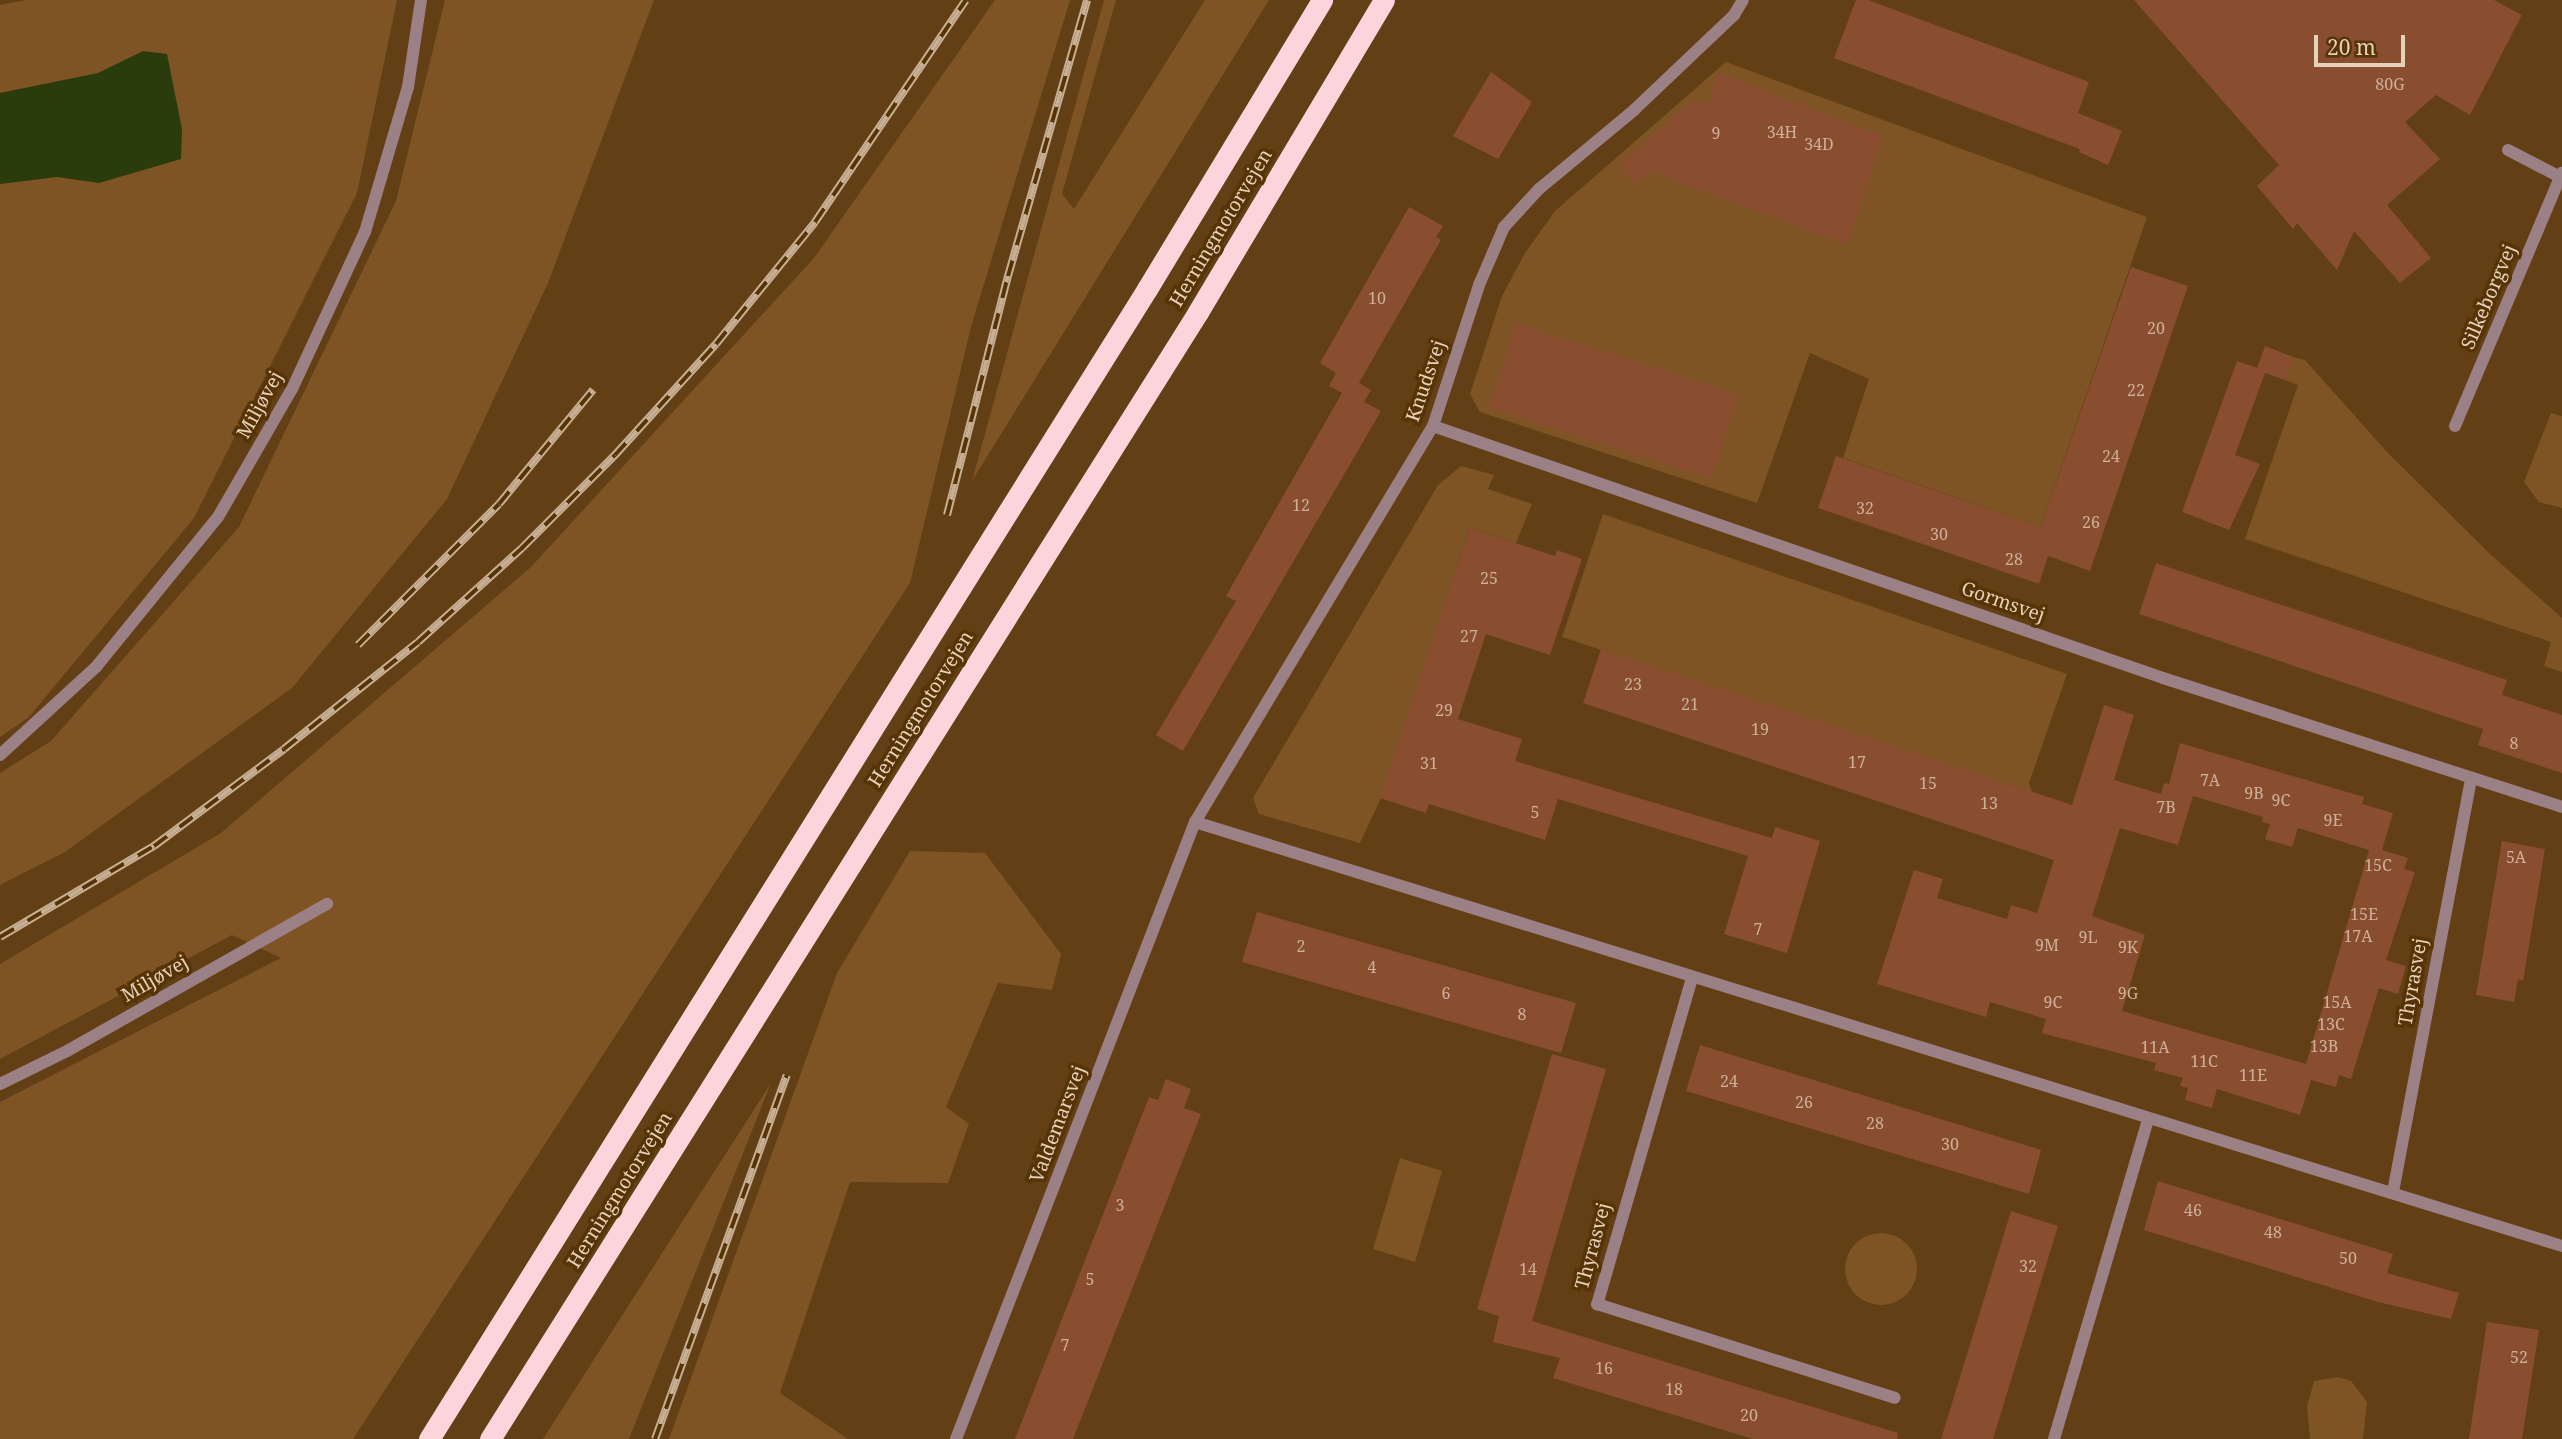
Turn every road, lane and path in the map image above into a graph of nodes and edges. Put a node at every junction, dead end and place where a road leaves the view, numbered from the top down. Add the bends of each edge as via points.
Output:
1 (421, 0) edge
2 (1322, 0) edge
3 (1384, 0) edge
4 (1743, 0) edge
5 (2508, 150) dead end
6 (2561, 180) edge
7 (1433, 426) junction
8 (2455, 426) dead end
9 (0, 755) edge
10 (2471, 779) junction
11 (2562, 807) edge
12 (1195, 822) junction
13 (327, 904) dead end
14 (1692, 978) junction
15 (0, 1084) edge
16 (2148, 1119) junction
17 (2393, 1192) junction
18 (2562, 1246) edge
19 (1895, 1398) dead end
20 (429, 1439) edge
21 (490, 1439) edge
22 (956, 1439) edge
23 (2054, 1439) edge

1 - 9 street, Miljøvej via 408,87 365,232 292,389 218,517 96,667
2 - 20 highway, Herningmotorvejen via 1140,301
3 - 21 highway, Herningmotorvejen via 1198,312
4 - 7 street, Knudsvej via 1734,15 1634,110 1539,189 1504,227 1479,285
5 - 6 street, Silkeborgvej
6 - 8 street, Silkeborgvej
7 - 10 street, Gormsvej
7 - 12 street, Knudsvej
10 - 11 street, Gormsvej
10 - 17 street, Thyrasvej
12 - 14 street
12 - 22 street, Valdemarsvej
13 - 15 street, Miljøvej via 68,1051
14 - 16 street
14 - 19 street, Thyrasvej via 1597,1304
16 - 17 street
16 - 23 street
17 - 18 street

